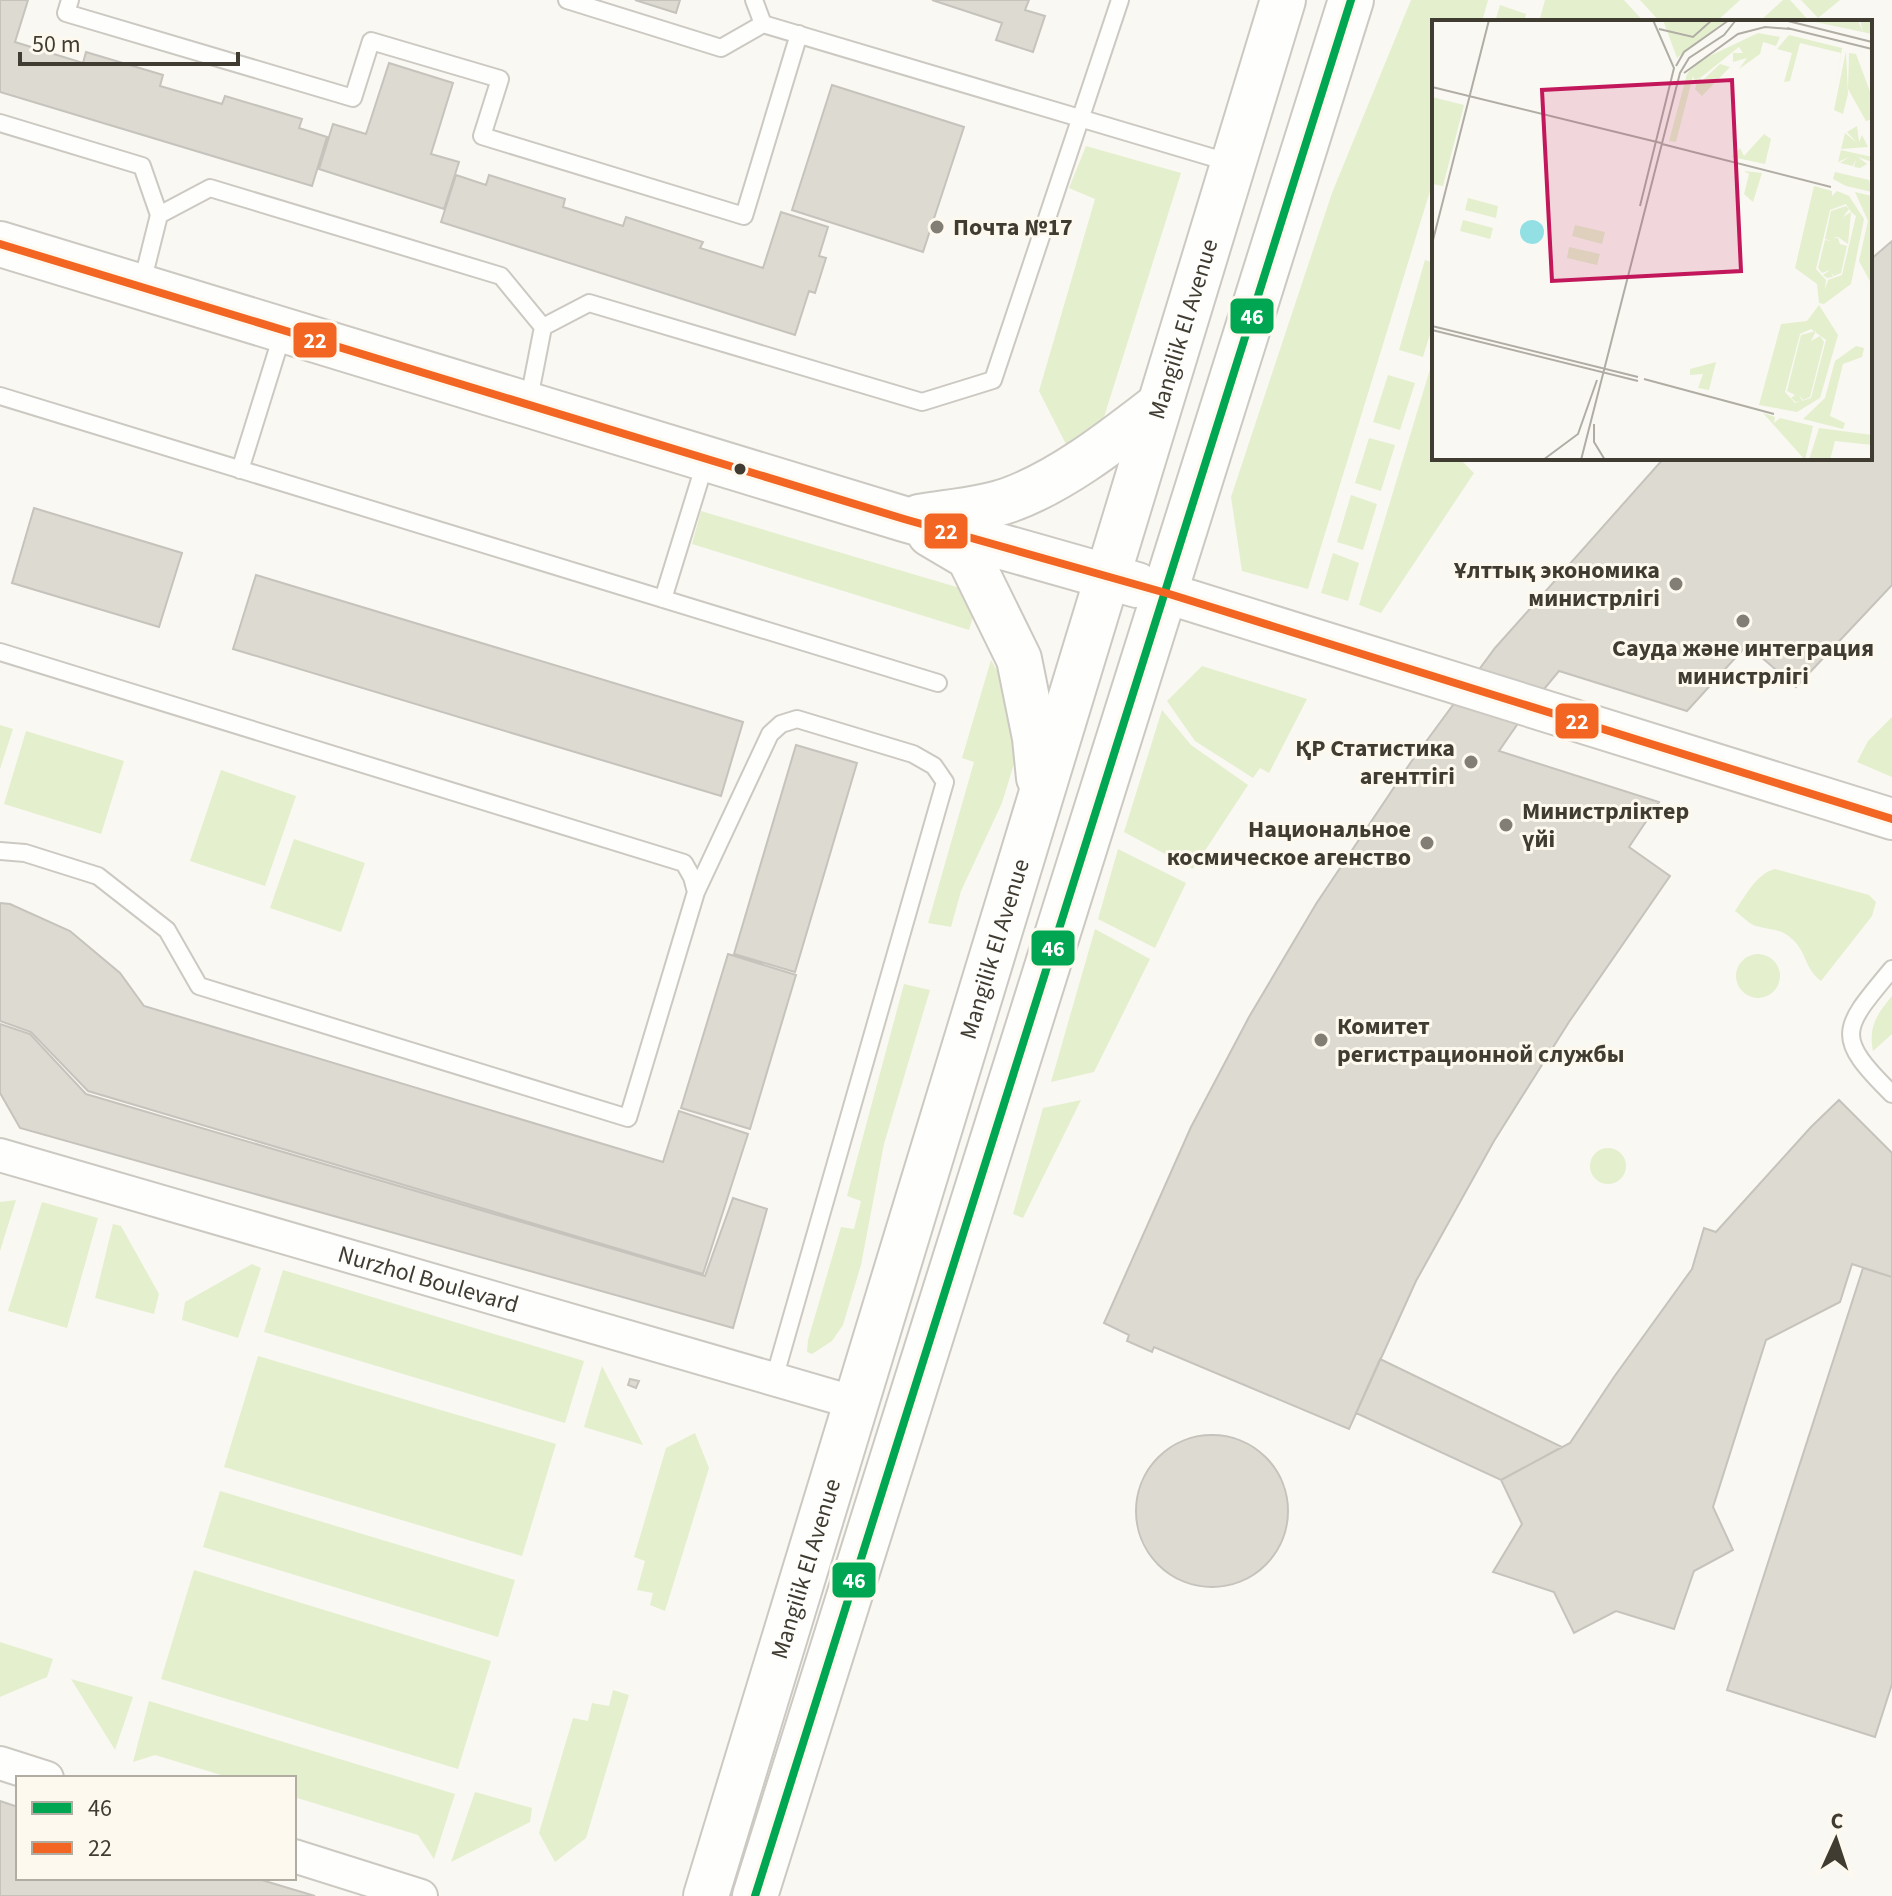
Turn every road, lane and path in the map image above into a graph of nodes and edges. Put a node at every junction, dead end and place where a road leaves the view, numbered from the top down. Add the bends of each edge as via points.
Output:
1 (70, 0) edge
2 (567, 0) edge
3 (754, 0) edge
4 (1120, 0) edge
5 (1351, 0) edge
6 (1373, 0) edge
7 (1278, 7) edge
8 (763, 24) junction
9 (799, 34) junction
10 (1324, 90) junction
11 (1080, 118) junction
12 (0, 123) edge
13 (1231, 163) junction
14 (159, 215) junction
15 (0, 244) edge
16 (141, 287) junction
17 (543, 327) junction
18 (284, 330) junction
19 (0, 396) edge
20 (527, 405) junction
21 (1159, 405) junction
22 (707, 459) junction
23 (240, 470) junction
24 (904, 519) junction
25 (1107, 576) junction
26 (1166, 593) junction
27 (663, 599) junction
28 (0, 652) edge
29 (938, 683) dead end
30 (1041, 794) junction
31 (1892, 819) edge
32 (0, 851) edge
33 (696, 892) junction
34 (1892, 969) edge
35 (1892, 1094) edge
36 (0, 1155) edge
37 (774, 1379) junction
38 (856, 1403) junction
39 (0, 1763) edge
40 (41, 1776) edge
41 (296, 1857) edge
42 (421, 1896) edge
43 (706, 1896) edge
44 (755, 1896) edge

1 - 9 lane via 66,13 353,98 371,41 500,79 482,136 744,216
2 - 8 lane via 721,48
3 - 8 lane
4 - 11 lane
5 - 10 main road
6 - 10 main road
7 - 13 main road, Mangilik El Avenue
8 - 9 lane
9 - 11 lane
10 - 26 main road
11 - 13 lane
11 - 17 lane via 993,380 922,402 589,303
12 - 14 lane via 142,166
13 - 21 main road, Mangilik El Avenue
14 - 16 lane
14 - 17 lane via 210,188 501,276
15 - 16 main road
16 - 18 main road
17 - 20 lane
18 - 20 main road
18 - 23 lane
19 - 23 lane
20 - 22 main road
21 - 24 main road via 1108,445 1009,500
21 - 25 main road, Mangilik El Avenue
22 - 24 main road
22 - 27 lane
23 - 27 lane
24 - 25 main road
24 - 30 main road via 969,557 1001,621 1019,659
25 - 26 main road
25 - 30 main road, Mangilik El Avenue
26 - 31 street
26 - 44 main road
27 - 29 lane
28 - 33 lane via 684,863
30 - 38 main road, Mangilik El Avenue
32 - 33 lane via 25,853 98,876 167,930 199,986 628,1118
33 - 37 lane via 770,734 781,724 797,719 913,754 934,766 945,782
34 - 35 lane via 1856,1012 1851,1040 1862,1065
36 - 37 street, Nurzhol Boulevard
37 - 38 street, Nurzhol Boulevard
38 - 43 main road, Mangilik El Avenue
39 - 40 street
41 - 42 street

